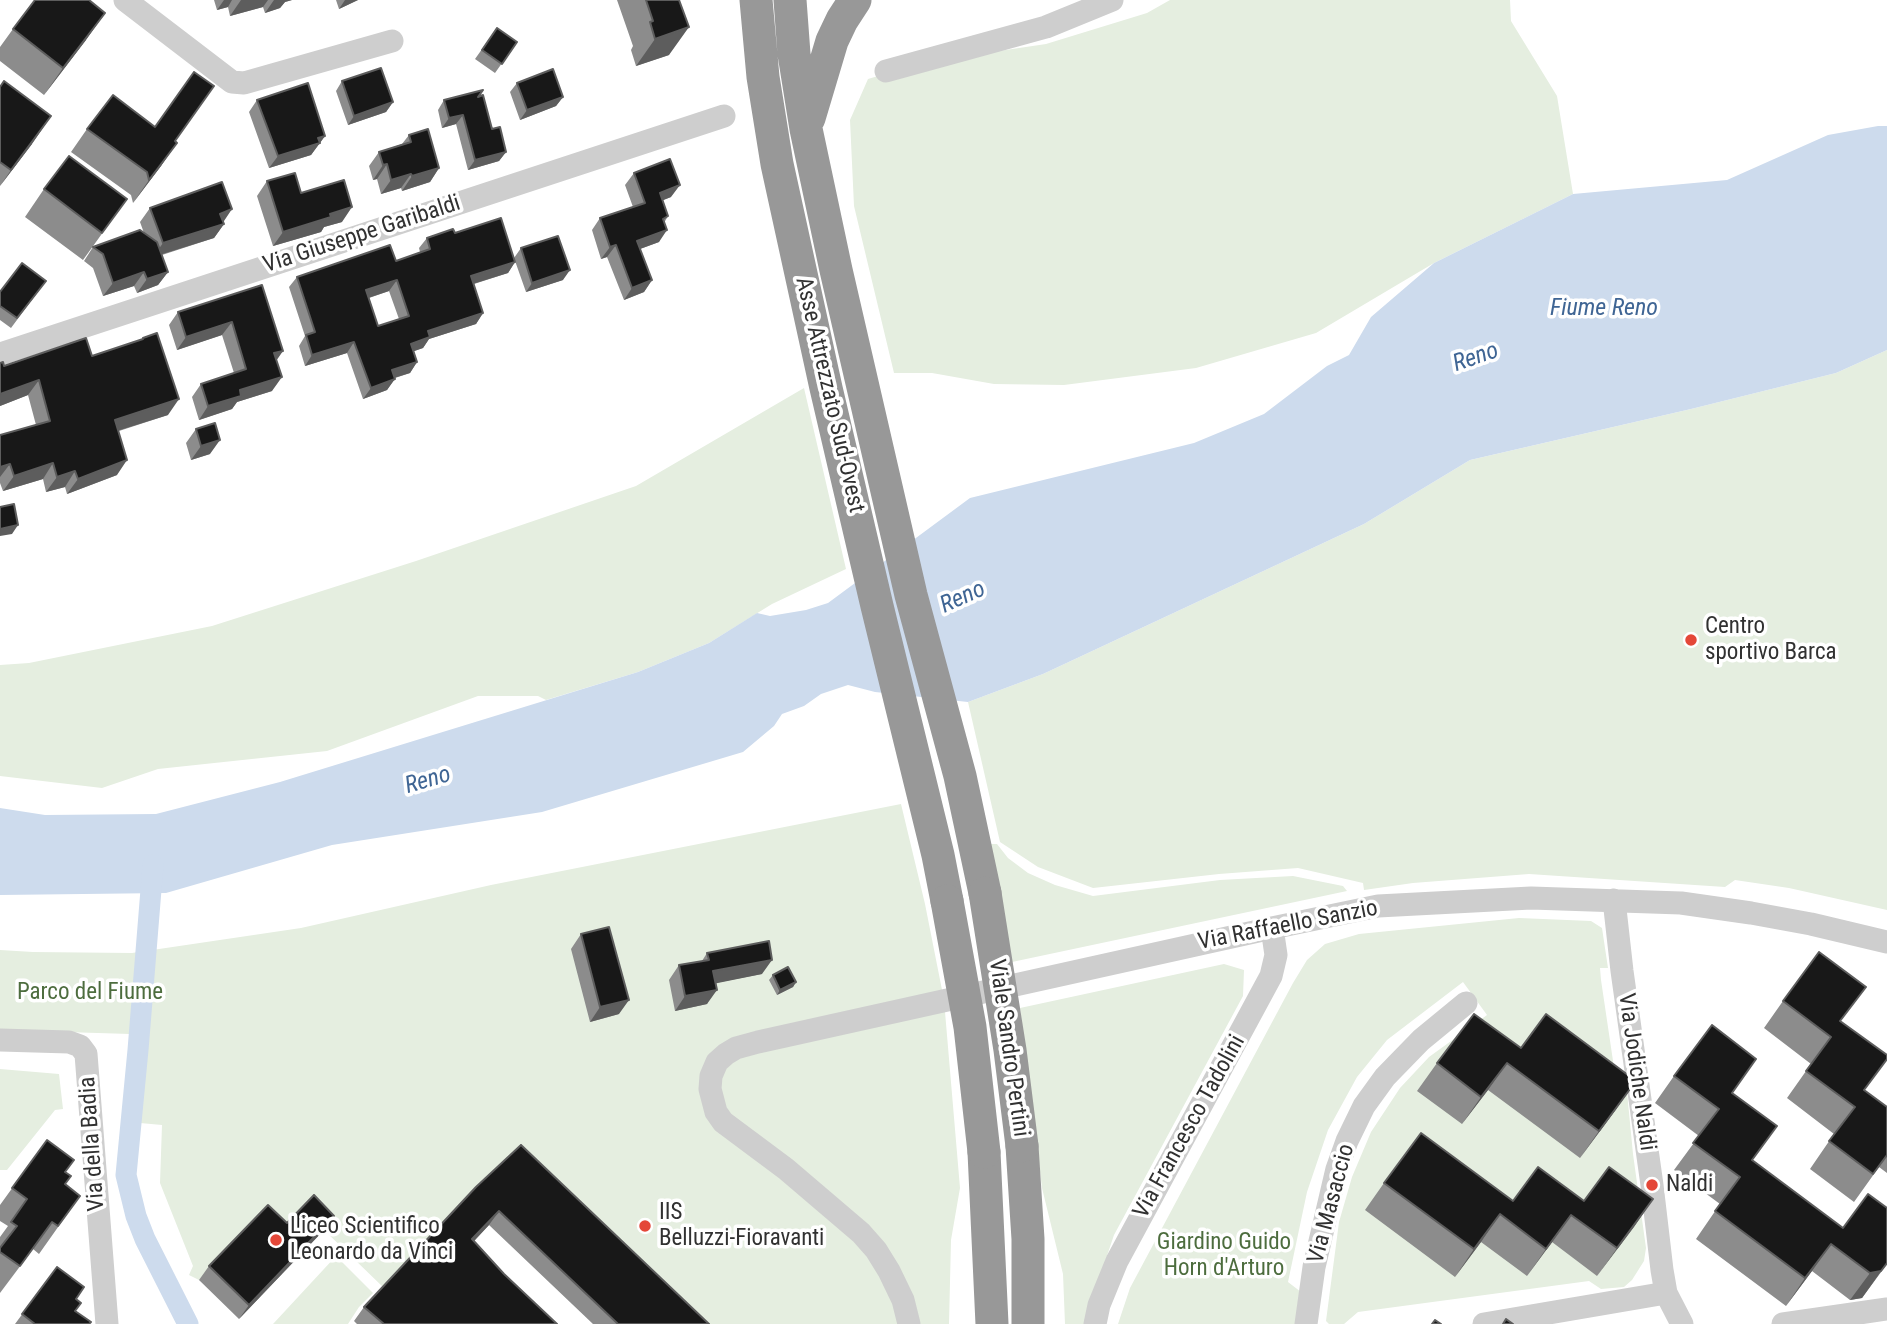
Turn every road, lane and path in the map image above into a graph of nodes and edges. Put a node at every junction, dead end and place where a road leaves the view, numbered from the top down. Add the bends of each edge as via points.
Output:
1 (125, 0) edge
2 (790, 0) edge
3 (855, 0) edge
4 (1112, 0) edge
5 (755, 1) edge
6 (392, 41) dead end
7 (887, 71) dead end
8 (724, 116) dead end
9 (806, 129) junction
10 (0, 354) edge
11 (960, 776) joint
12 (921, 786) joint
13 (1614, 900) junction
14 (1272, 928) junction
15 (1887, 942) edge
16 (1466, 1003) dead end
17 (0, 1041) edge
18 (984, 1166) junction
19 (1028, 1239) junction
20 (1667, 1293) junction
21 (1887, 1309) edge
22 (107, 1324) edge
23 (909, 1324) edge
24 (969, 1324) edge
25 (992, 1324) edge
26 (1028, 1324) edge
27 (1046, 1324) edge
28 (1095, 1324) edge
29 (1306, 1324) edge
30 (1484, 1324) edge
31 (1682, 1324) edge
32 (1783, 1324) edge

1 - 6 street via 232,82 244,83
2 - 9 highway, Asse Attrezzato Sud-Ovest
3 - 9 highway via 832,41
4 - 7 street via 1046,27
5 - 12 highway, Asse Attrezzato Sud-Ovest via 777,164
8 - 10 street, Via Giuseppe Garibaldi
9 - 11 highway, Asse Attrezzato Sud-Ovest via 911,595
11 - 19 highway, Viale Sandro Pertini, bridge via 985,893 1010,1050
12 - 18 highway, Viale Sandro Pertini, bridge via 970,1027
13 - 14 street, Via Raffaello Sanzio via 1415,903
13 - 15 street, Via Raffaello Sanzio via 1751,913
13 - 20 street, Via Jodiche Naldi
14 - 23 street, Via Raffaello Sanzio via 758,1042 736,1048 717,1062 710,1089 723,1122 861,1233 889,1271 904,1300
14 - 28 street, Via Francesco Tadolini via 1276,955 1267,983 1117,1261
16 - 29 street, Via Masaccio via 1420,1040 1364,1106 1337,1169
17 - 22 street, Via della Badia via 69,1042 86,1054
18 - 24 highway
18 - 25 highway, Viale Sandro Pertini
19 - 26 highway, Viale Sandro Pertini
19 - 27 highway
20 - 30 street
20 - 31 street, Via Jodiche Naldi
21 - 32 street

